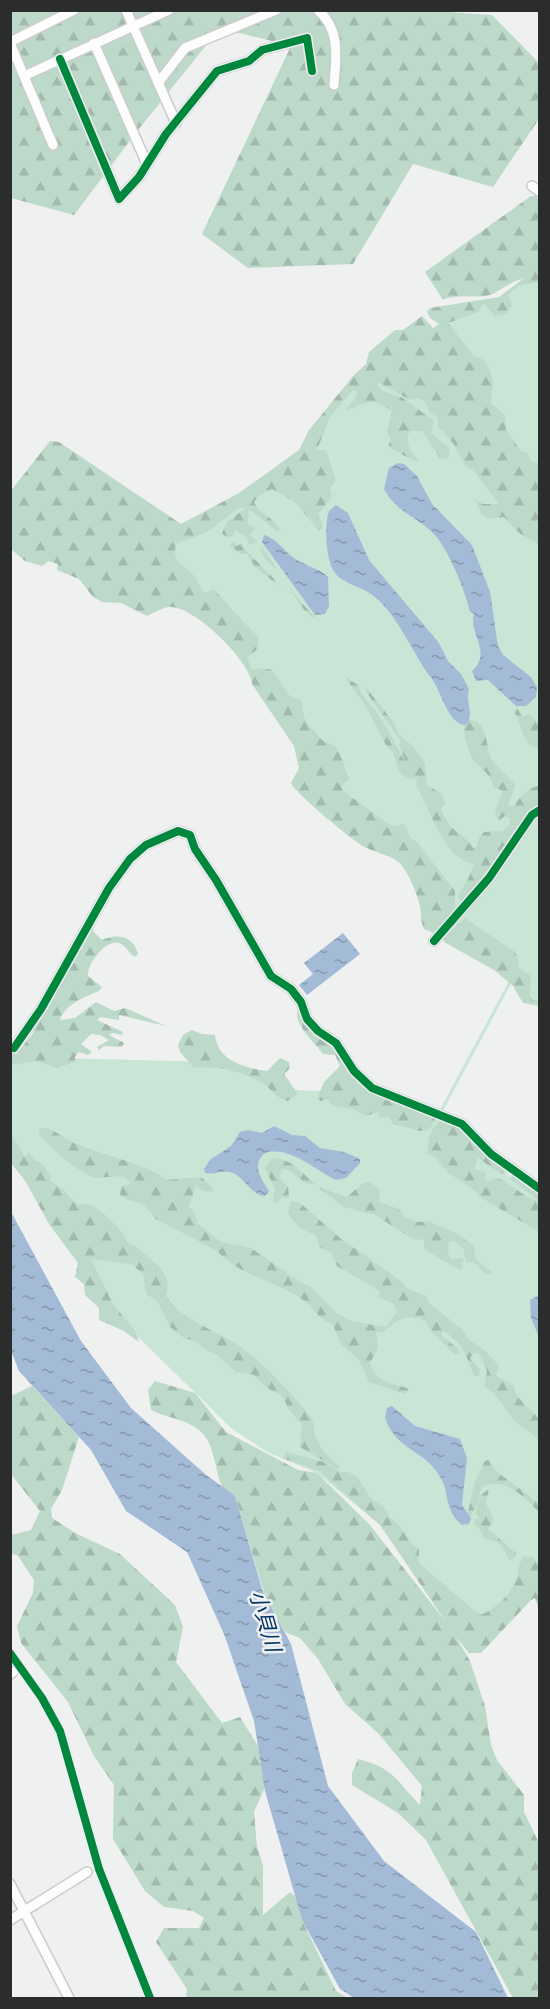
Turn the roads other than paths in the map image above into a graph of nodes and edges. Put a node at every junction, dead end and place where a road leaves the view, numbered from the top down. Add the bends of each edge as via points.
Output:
1 (74, 10) edge
2 (126, 10) edge
3 (169, 10) edge
4 (276, 10) edge
5 (318, 10) edge
6 (132, 25) junction
7 (10, 42) edge
8 (94, 43) junction
9 (60, 59) junction
10 (312, 71) dead end
11 (24, 76) junction
12 (158, 83) junction
13 (334, 85) dead end
14 (176, 123) junction
15 (53, 145) dead end
16 (147, 164) junction
17 (540, 810) edge
18 (434, 941) dead end
19 (14, 1048) dead end
20 (540, 1189) edge
21 (87, 1872) dead end
22 (10, 1884) edge
23 (25, 1910) junction
24 (10, 1920) edge
25 (69, 1998) edge

1 - 7 street
2 - 6 street
3 - 6 street
4 - 12 street via 185,48
5 - 13 street via 335,33
6 - 8 street
6 - 12 street
7 - 11 street
8 - 9 street
8 - 16 street
9 - 11 street
9 - 16 street via 119,198
10 - 14 street via 307,38 262,50 249,61 217,71
11 - 15 street
12 - 14 street
14 - 16 street
17 - 18 street via 532,815 489,878
19 - 20 street via 130,859 146,845 178,831 190,835 271,976 291,989 318,1032 342,1049 363,1081 462,1124 491,1154
21 - 23 street
22 - 23 street
23 - 24 street
23 - 25 street

